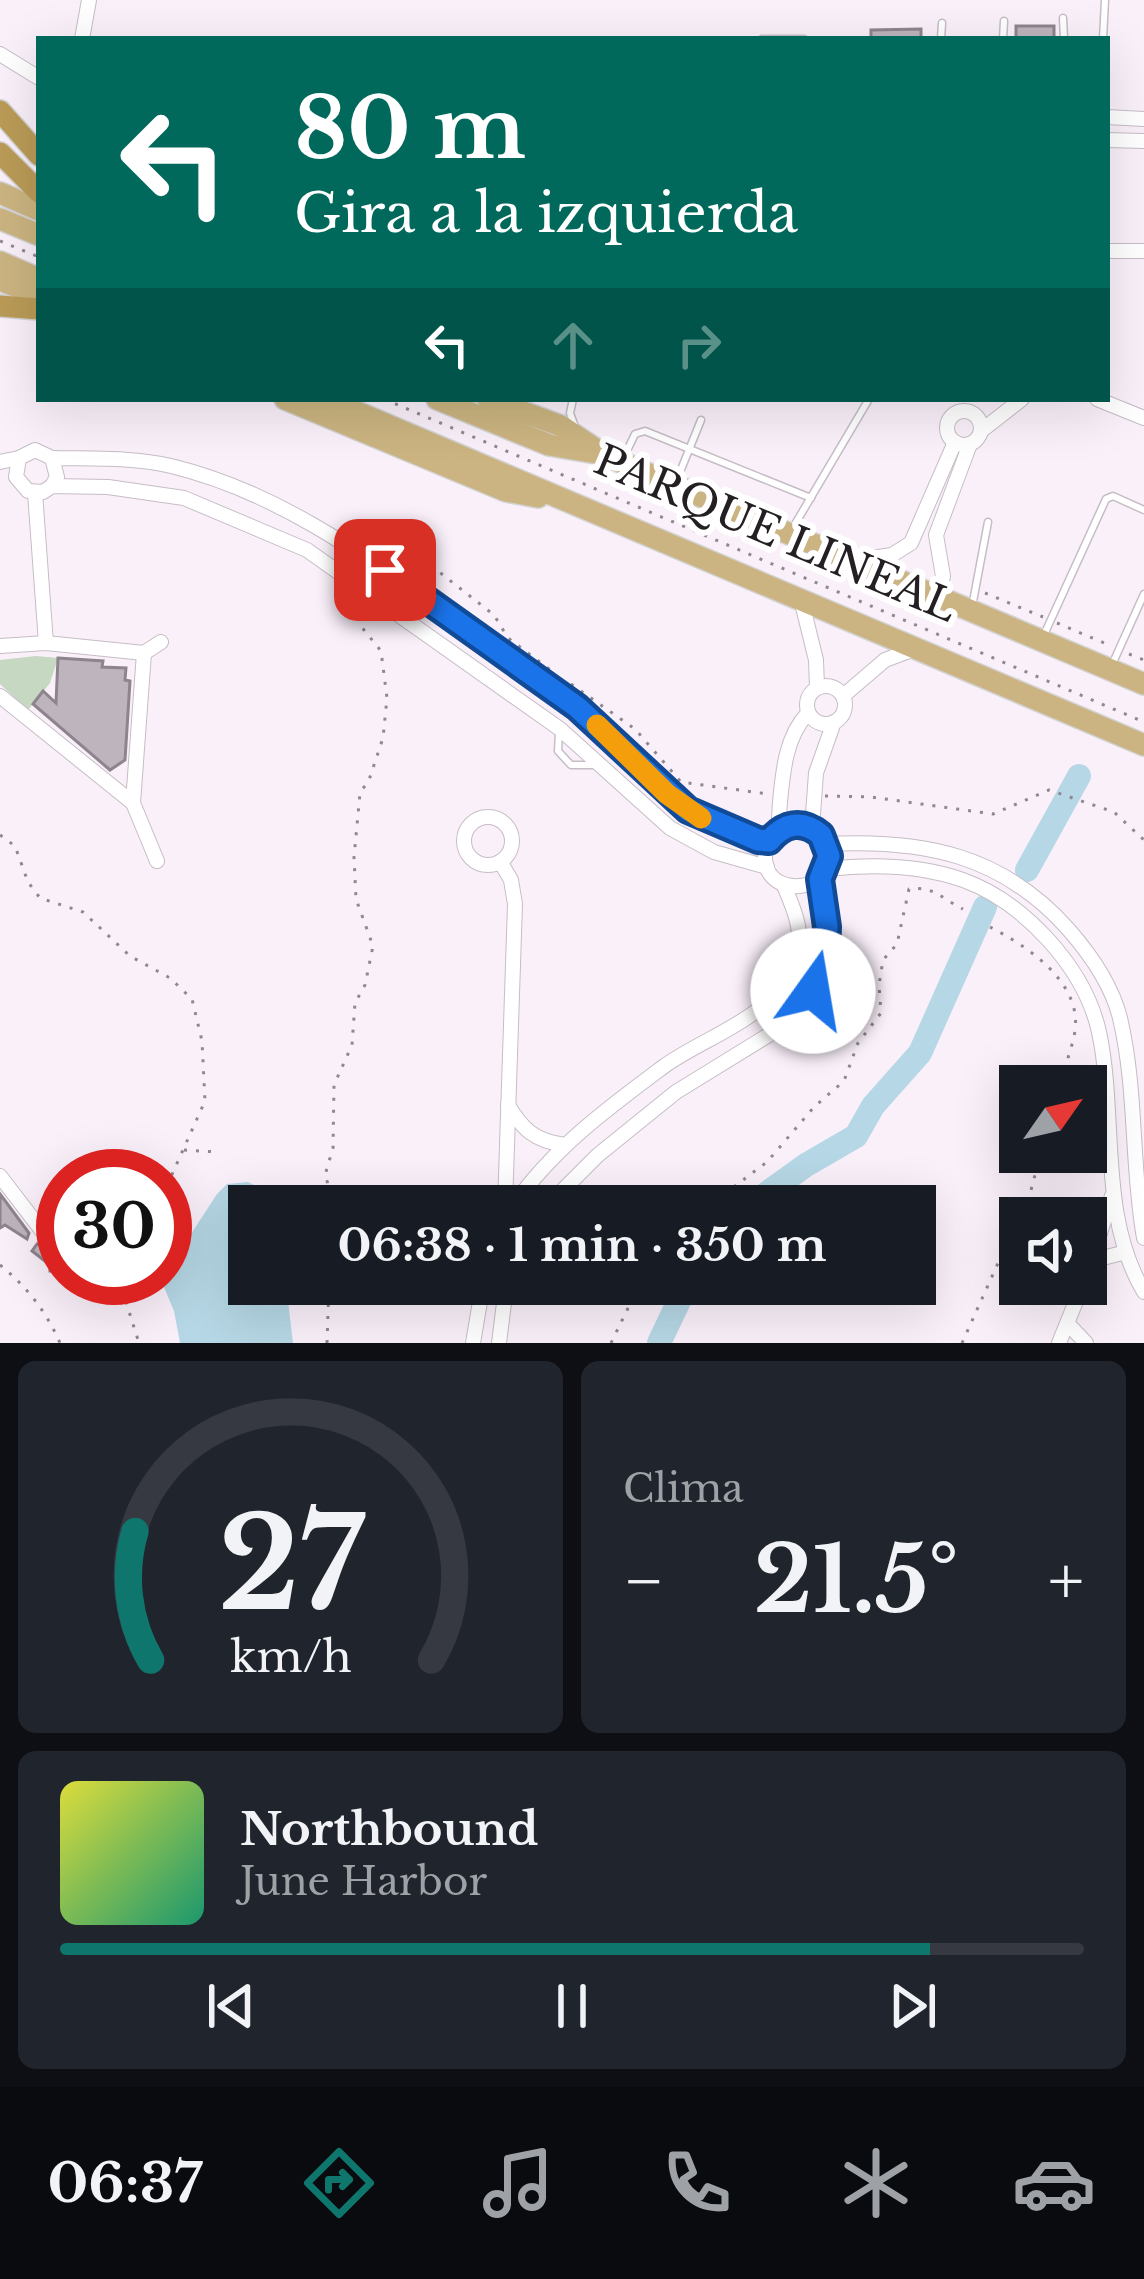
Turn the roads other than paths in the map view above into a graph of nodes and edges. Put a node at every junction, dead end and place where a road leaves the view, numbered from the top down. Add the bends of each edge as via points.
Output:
1 (88, 0) edge
2 (1105, 0) edge
3 (1064, 18) dead end
4 (1004, 21) dead end
5 (942, 23) dead end
6 (82, 36) edge
7 (941, 36) edge
8 (1003, 36) edge
9 (1064, 36) edge
10 (1103, 36) edge
11 (0, 54) edge
12 (36, 76) edge
13 (0, 111) edge
14 (1110, 117) edge
15 (1144, 119) edge
16 (1110, 140) edge
17 (1144, 141) edge
18 (36, 152) edge
19 (0, 153) edge
20 (36, 189) edge
21 (0, 193) edge
22 (36, 209) edge
23 (0, 219) edge
24 (34, 244) edge
25 (1110, 251) edge
26 (1144, 251) edge
27 (0, 262) edge
28 (36, 278) edge
29 (0, 280) edge
30 (36, 295) edge
31 (0, 306) edge
32 (36, 309) edge
33 (292, 402) edge
34 (333, 402) edge
35 (444, 402) edge
36 (496, 402) edge
37 (573, 402) edge
38 (867, 402) edge
39 (1018, 402) edge
40 (1106, 402) edge
41 (957, 406) edge
42 (1142, 413) edge
43 (701, 420) dead end
44 (981, 431) junction
45 (578, 436) junction
46 (962, 443) junction
47 (688, 450) junction
48 (20, 458) junction
49 (52, 458) junction
50 (612, 458) junction
51 (0, 462) edge
52 (20, 485) junction
53 (674, 485) junction
54 (52, 486) junction
55 (0, 489) edge
56 (35, 493) junction
57 (562, 497) junction
58 (811, 498) junction
59 (1144, 510) edge
60 (988, 522) dead end
61 (789, 534) junction
62 (852, 560) junction
63 (1144, 594) edge
64 (939, 597) junction
65 (801, 599) junction
66 (972, 611) junction
67 (1041, 640) junction
68 (161, 642) dead end
69 (46, 643) junction
70 (0, 646) edge
71 (917, 648) junction
72 (144, 653) junction
73 (504, 656) junction
74 (1110, 669) junction
75 (487, 678) junction
76 (1144, 684) edge
77 (817, 687) junction
78 (0, 696) edge
79 (843, 696) junction
80 (808, 713) junction
81 (834, 722) junction
82 (1144, 745) edge
83 (133, 803) junction
84 (812, 828) junction
85 (773, 836) junction
86 (827, 844) junction
87 (157, 861) dead end
88 (501, 863) dead end
89 (767, 867) junction
90 (824, 874) junction
91 (784, 886) junction
92 (1137, 1077) edge
93 (508, 1105) junction
94 (1133, 1129) junction
95 (1108, 1131) junction
96 (565, 1145) junction
97 (0, 1176) edge
98 (509, 1185) edge
99 (527, 1185) edge
100 (568, 1185) edge
101 (1114, 1190) junction
102 (1107, 1212) edge
103 (36, 1223) edge
104 (1144, 1238) edge
105 (1126, 1252) junction
106 (1107, 1263) edge
107 (1144, 1292) edge
108 (479, 1305) edge
109 (503, 1305) edge
110 (1076, 1305) edge
111 (1069, 1325) junction
112 (473, 1343) edge
113 (499, 1343) edge
114 (1059, 1343) edge
115 (1086, 1343) edge

1 - 6 street
2 - 10 lane
3 - 9 lane
4 - 8 lane
5 - 7 lane
11 - 12 street
13 - 18 highway
14 - 15 street
16 - 17 street
19 - 20 highway
21 - 22 main road
23 - 24 main road
25 - 26 street
27 - 28 main road
29 - 30 main road
31 - 32 highway
33 - 57 main road via 506,491
34 - 57 main road
35 - 50 main road via 549,445
36 - 45 main road
37 - 45 lane
38 - 58 lane
39 - 44 street
40 - 42 street
41 - 44 street via 977,416
41 - 46 street via 947,428
43 - 47 lane
44 - 46 street
45 - 50 main road
46 - 62 street via 911,543 892,555
46 - 64 street via 936,535
47 - 50 lane via 639,431
47 - 53 lane
47 - 58 lane
48 - 49 street via 35,451
48 - 51 street
48 - 52 street
49 - 54 street
49 - 73 street via 166,465 258,495 385,570
50 - 53 main road
52 - 55 street
52 - 56 street
53 - 61 main road
54 - 56 street
54 - 75 street via 148,490 247,522 335,568
56 - 69 street
57 - 65 main road
58 - 61 lane
59 - 67 lane via 1106,499
60 - 66 lane
61 - 62 main road
62 - 64 main road
63 - 74 lane
64 - 66 main road
65 - 71 main road
65 - 77 street
66 - 67 main road
67 - 74 main road
68 - 72 street
69 - 70 street
69 - 72 street
71 - 79 street via 885,660
71 - 82 main road
72 - 83 street
73 - 75 street
73 - 85 street via 577,707 688,810
74 - 76 main road
75 - 89 street via 560,729 670,828
77 - 79 street
77 - 80 street
78 - 83 street
79 - 81 street
80 - 81 street
80 - 85 street via 783,764
81 - 84 street via 816,773
83 - 87 street
84 - 85 street via 788,825
84 - 86 street
85 - 89 street
86 - 90 street
86 - 92 street via 963,856 1024,886 1084,947 1106,984
88 - 93 street via 515,904
89 - 91 street
90 - 91 street via 797,889
90 - 95 street via 921,869 967,881 1042,934 1085,994 1098,1029
90 - 100 street via 826,952 802,1008 676,1092
91 - 96 street via 799,921 798,948 770,1001 666,1065
92 - 94 street
93 - 96 street via 532,1136
93 - 98 street
94 - 95 street
94 - 104 street
95 - 101 street
96 - 99 street
97 - 103 street
101 - 102 street
101 - 105 street
105 - 106 street
105 - 107 street
108 - 112 street
109 - 113 street
110 - 111 street
111 - 114 street
111 - 115 street

